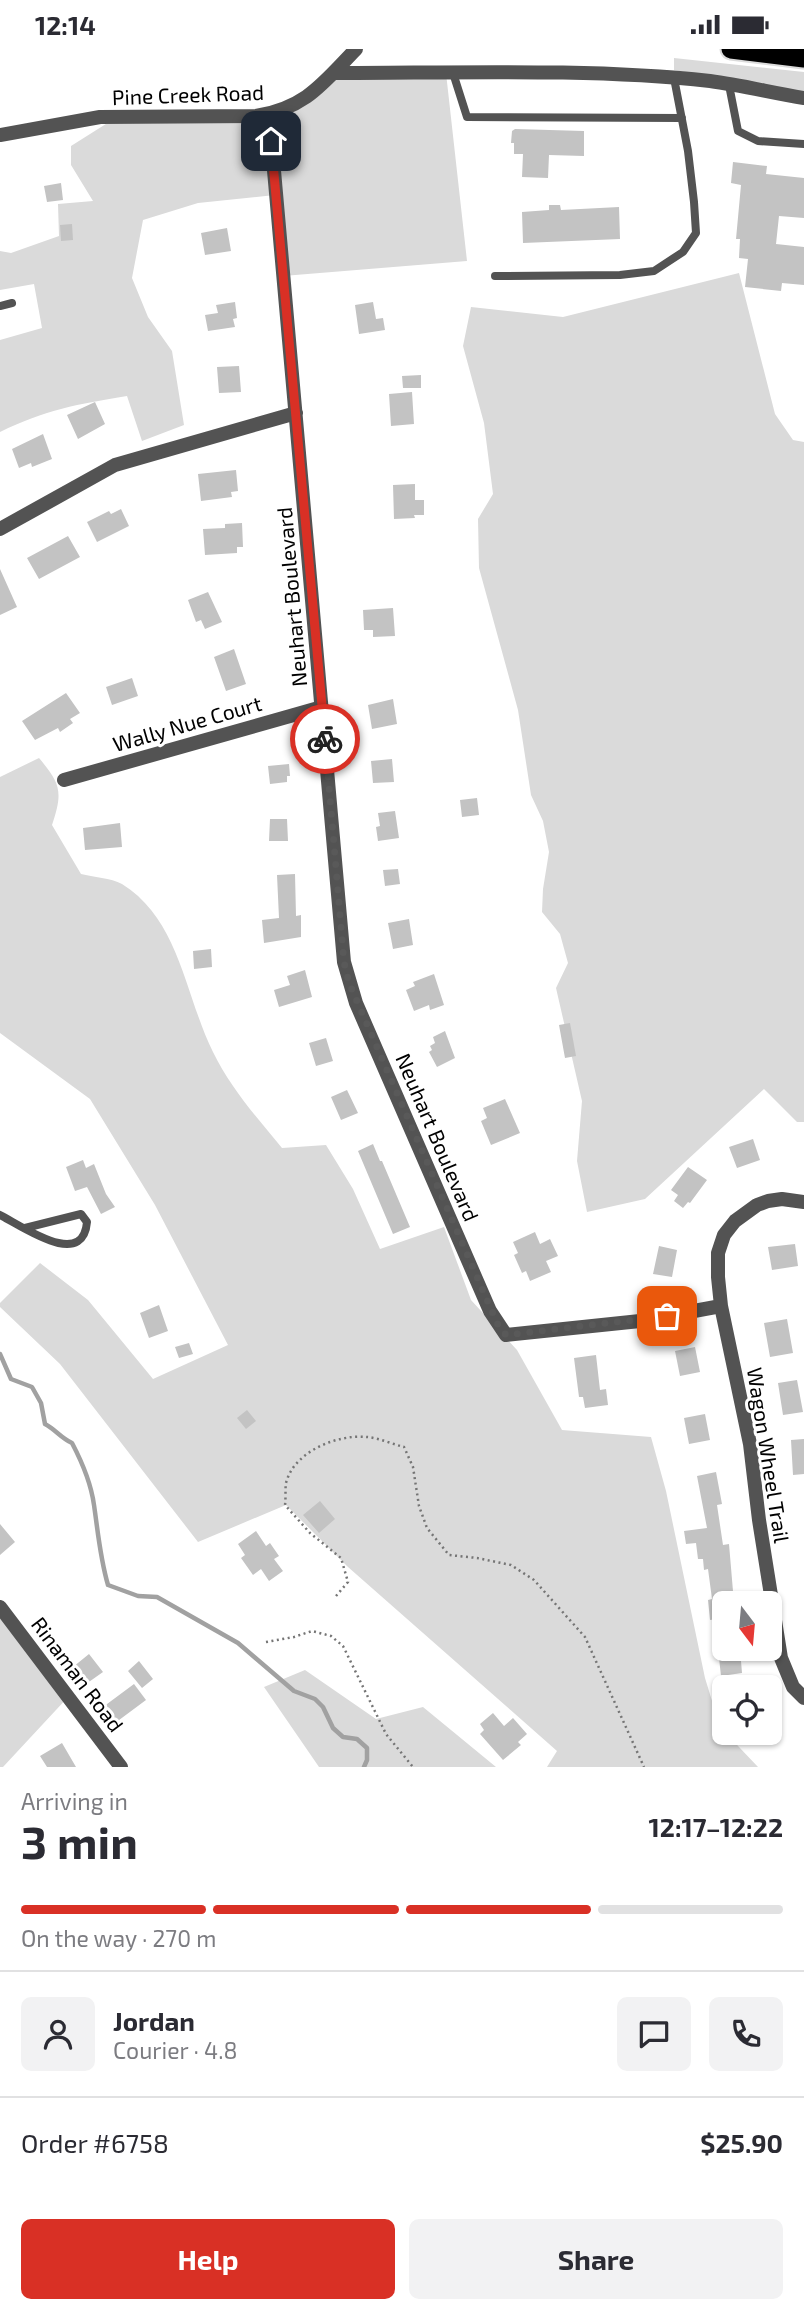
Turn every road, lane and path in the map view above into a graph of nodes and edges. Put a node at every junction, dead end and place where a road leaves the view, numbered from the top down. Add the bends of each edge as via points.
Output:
1 (356, 49) edge
2 (731, 49) edge
3 (804, 58) edge
4 (333, 73) junction
5 (453, 73) junction
6 (674, 78) junction
7 (729, 85) junction
8 (804, 98) edge
9 (269, 114) junction
10 (682, 118) junction
11 (0, 135) edge
12 (804, 144) edge
13 (495, 276) dead end
14 (12, 303) dead end
15 (0, 306) edge
16 (296, 412) junction
17 (0, 529) edge
18 (322, 707) junction
19 (64, 780) dead end
20 (804, 1202) edge
21 (0, 1215) edge
22 (25, 1228) junction
23 (721, 1306) junction
24 (336, 1595) dead end
25 (0, 1607) edge
26 (266, 1642) dead end
27 (804, 1698) edge
28 (121, 1767) edge
29 (413, 1767) edge
30 (644, 1767) edge

1 - 4 street, Pine Creek Road
2 - 3 highway
4 - 5 street
4 - 9 street, Pine Creek Road via 303,101
5 - 6 street
5 - 10 lane via 467,117
6 - 7 street
6 - 10 lane
7 - 8 street
7 - 12 lane via 738,131 758,141
9 - 11 street, Pine Creek Road via 100,117
9 - 16 street, Neuhart Boulevard
10 - 13 lane via 695,233 683,253 654,271
14 - 15 lane
16 - 17 street via 115,465
16 - 18 street, Neuhart Boulevard
18 - 19 street, Wally Nue Court
18 - 23 street, Neuhart Boulevard via 349,983 491,1311 506,1335 640,1321
20 - 23 street, Wagon Wheel Trail via 782,1199 757,1205 724,1235 718,1253
21 - 22 lane
22 - 22 lane via 81,1214 87,1222 83,1237 64,1246
23 - 27 street, Wagon Wheel Trail via 750,1444 781,1658 793,1687
24 - 30 path via 348,1582 341,1558 285,1505 286,1482 293,1467 338,1438 367,1437 404,1447 427,1528 449,1555 511,1565 534,1580 585,1637
25 - 28 street, Rinaman Road
26 - 29 path via 312,1631 331,1636 343,1646 386,1734

